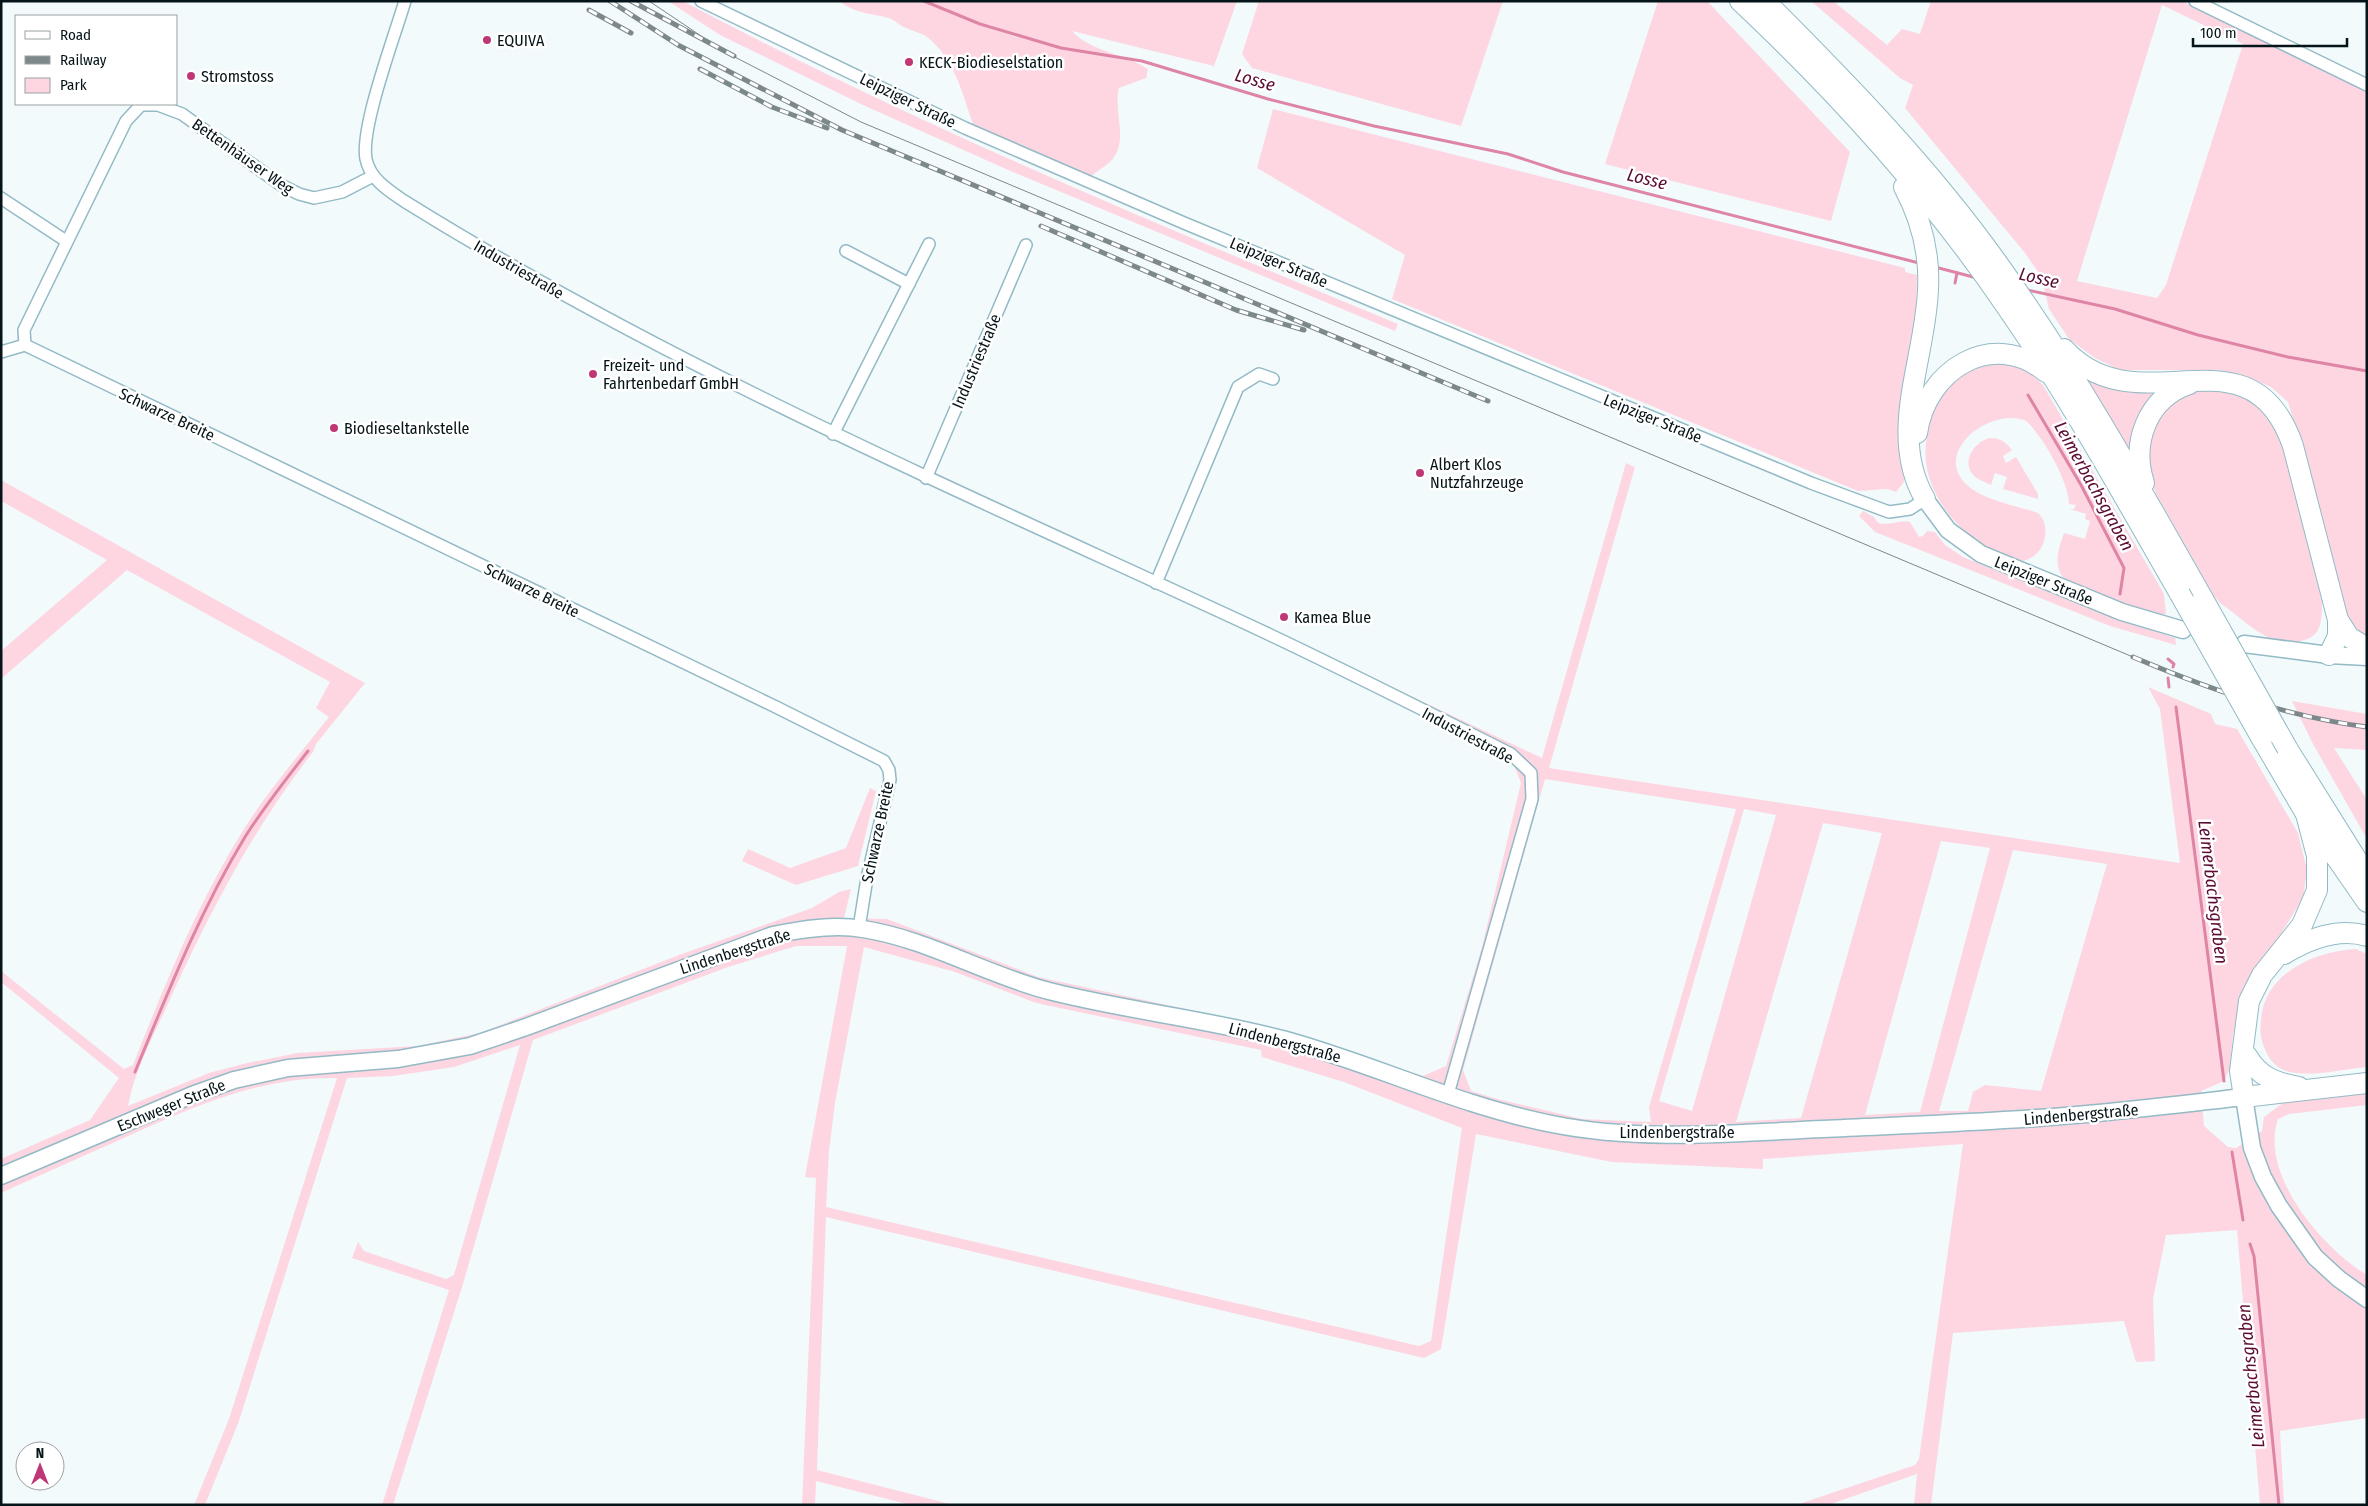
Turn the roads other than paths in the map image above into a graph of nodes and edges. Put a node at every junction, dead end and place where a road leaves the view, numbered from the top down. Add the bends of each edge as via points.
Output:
1 (405, 1) edge
2 (701, 1) edge
3 (1740, 1) edge
4 (1765, 1) edge
5 (2195, 1) edge
6 (2367, 85) edge
7 (1887, 154) junction
8 (373, 176) junction
9 (1, 198) edge
10 (66, 241) junction
11 (929, 244) dead end
12 (1026, 244) dead end
13 (846, 251) dead end
14 (909, 284) junction
15 (2032, 314) junction
16 (25, 345) junction
17 (1, 352) edge
18 (1273, 379) dead end
19 (2054, 379) junction
20 (2203, 381) junction
21 (833, 434) junction
22 (926, 478) junction
23 (1925, 499) junction
24 (2153, 511) junction
25 (1156, 583) junction
26 (2330, 590) junction
27 (2338, 620) junction
28 (2182, 630) dead end
29 (2244, 644) dead end
30 (2367, 648) edge
31 (2329, 655) junction
32 (2367, 657) edge
33 (2306, 814) junction
34 (2335, 827) junction
35 (2367, 859) edge
36 (2367, 876) edge
37 (2367, 902) edge
38 (859, 928) junction
39 (2367, 936) edge
40 (2278, 957) junction
41 (2244, 1028) junction
42 (2248, 1056) junction
43 (348, 1062) joint
44 (2367, 1083) edge
45 (2310, 1090) junction
46 (1448, 1094) junction
47 (2244, 1098) junction
48 (1, 1176) edge
49 (2367, 1299) edge

1 - 8 street via 367,133 366,158
2 - 23 street, Leipziger Straße via 965,128 1184,223 1865,504 1894,512 1910,509
3 - 7 highway via 1821,81
4 - 15 highway via 1900,141 1995,259
5 - 6 street
7 - 19 highway via 1967,252
7 - 23 highway via 1914,207 1925,243 1928,290 1908,426 1912,470
8 - 10 street, Bettenhäuser Weg via 342,192 314,198 299,194 281,185 182,114 158,105 141,105 126,121
8 - 21 street, Industriestraße via 381,185 443,226 626,329
9 - 10 street
10 - 16 street via 24,330
11 - 14 street
12 - 22 street, Industriestraße
13 - 14 street
14 - 21 street
15 - 20 highway via 2073,358 2105,377 2139,383
15 - 24 highway via 2093,407
16 - 17 street
16 - 38 street, Schwarze Breite via 884,761 890,780
18 - 25 street via 1259,374 1238,387
19 - 23 highway via 2030,360 2009,353 1978,357 1947,374 1927,402 1918,429 1917,462
19 - 33 highway, bridge
20 - 24 highway via 2183,386 2164,398 2144,426 2139,460
20 - 26 highway via 2223,380 2247,387 2267,400 2280,414 2295,451
21 - 22 street, Industriestraße
22 - 25 street, Industriestraße
23 - 28 main road, Leipziger Straße via 1948,530 1981,554 2122,612
24 - 34 highway, bridge
25 - 46 street, Industriestraße via 1511,754 1531,773 1532,799
26 - 27 highway
26 - 31 highway
27 - 30 highway via 2349,637
27 - 31 highway via 2339,633
29 - 31 main road
31 - 32 main road
33 - 37 highway
33 - 40 highway via 2318,856 2316,890 2306,918
34 - 35 highway
34 - 36 highway
38 - 43 main road, Lindenbergstraße via 812,929 773,935 470,1046 416,1056
38 - 46 main road, Lindenbergstraße via 913,942 1048,991 1285,1040
39 - 40 highway via 2352,933 2326,935
40 - 41 highway via 2254,990 2247,1006
41 - 42 highway
41 - 47 highway via 2240,1076
42 - 45 highway via 2257,1070 2270,1079
42 - 47 highway
43 - 48 main road, Eschweger Straße via 288,1068 234,1080
44 - 45 highway
45 - 47 highway
46 - 47 main road, Lindenbergstraße via 1552,1124 1664,1135 2006,1120
47 - 49 main road via 2252,1148 2278,1206 2315,1257

